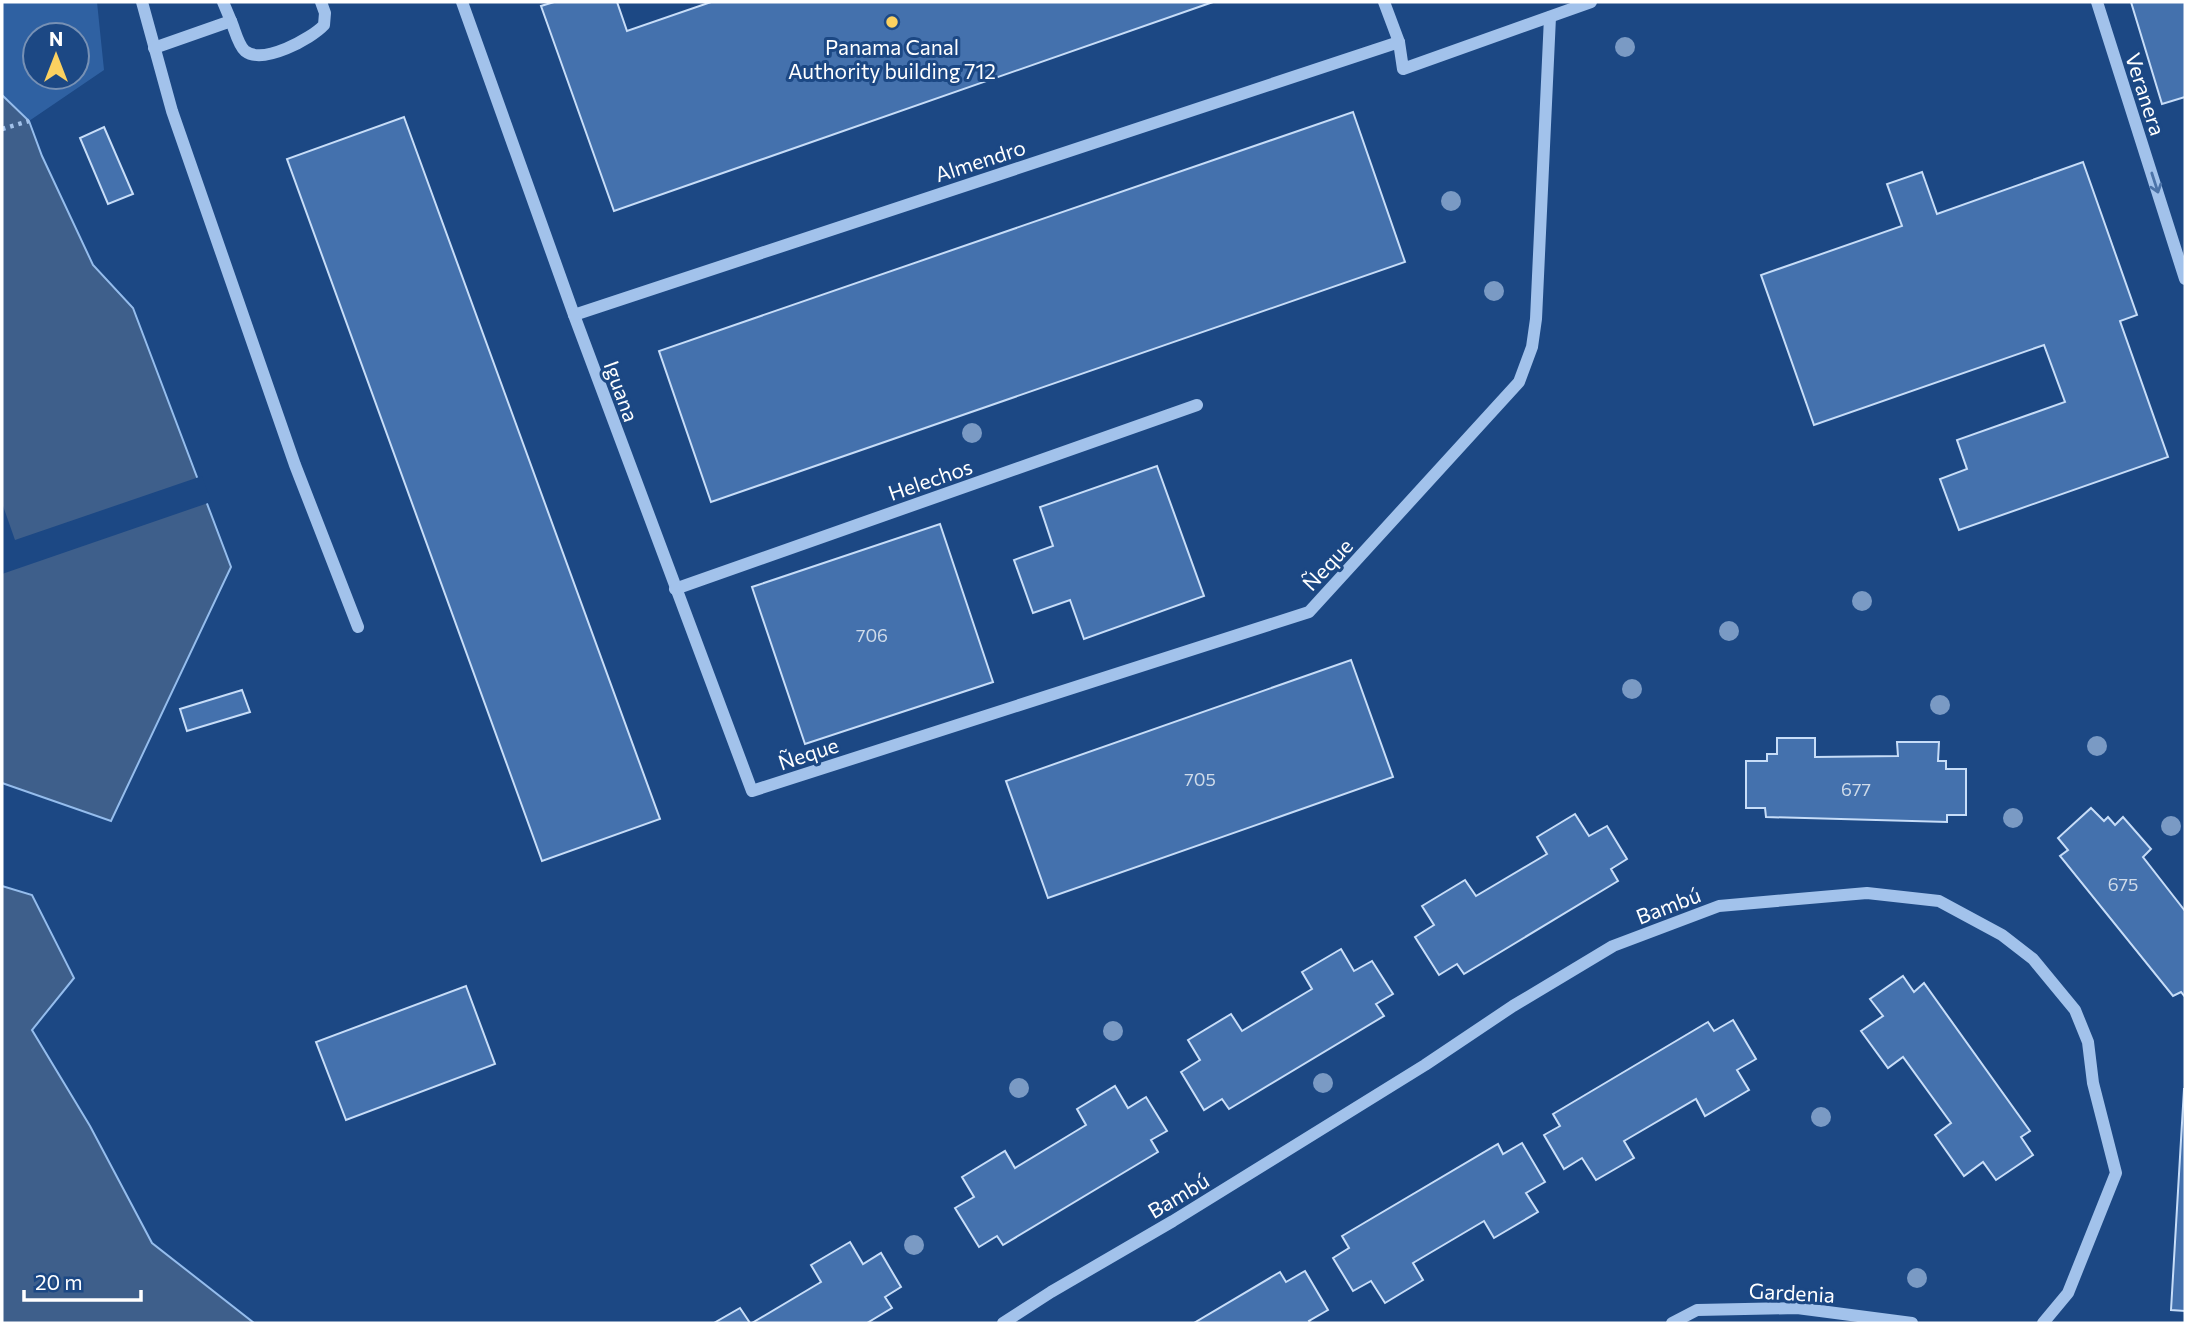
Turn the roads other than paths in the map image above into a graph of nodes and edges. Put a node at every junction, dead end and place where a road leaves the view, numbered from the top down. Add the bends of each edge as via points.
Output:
1 (142, 2) edge
2 (223, 2) edge
3 (321, 2) edge
4 (461, 2) edge
5 (1384, 2) edge
6 (1591, 2) edge
7 (2096, 2) edge
8 (1550, 17) junction
9 (231, 21) junction
10 (1399, 42) junction
11 (154, 48) junction
12 (2185, 279) edge
13 (574, 315) junction
14 (1197, 405) dead end
15 (675, 589) junction
16 (359, 627) dead end
17 (752, 791) joint
18 (1003, 1323) edge
19 (1672, 1323) edge
20 (1912, 1323) edge
21 (2043, 1323) edge

1 - 11 lane
2 - 9 lane
3 - 9 lane via 324,25 315,35 268,55 243,50
4 - 13 lane, Iguana
5 - 10 lane
6 - 8 lane
7 -> 12 lane, Veranera
8 - 10 lane via 1403,69
8 - 17 lane, Ñeque via 1536,319 1519,382 1309,612
9 - 11 lane
10 - 13 lane, Almendro
11 - 16 lane via 295,465
13 - 15 lane, Iguana
14 - 15 lane, Helechos
15 - 17 lane, Iguana
18 - 21 lane, Bambú via 1613,946 1719,906 1867,893 1939,901 2003,935 2033,959 2075,1010 2088,1042 2093,1083 2116,1173 2068,1293
19 - 20 lane, Gardenia via 1697,1310 1797,1308

